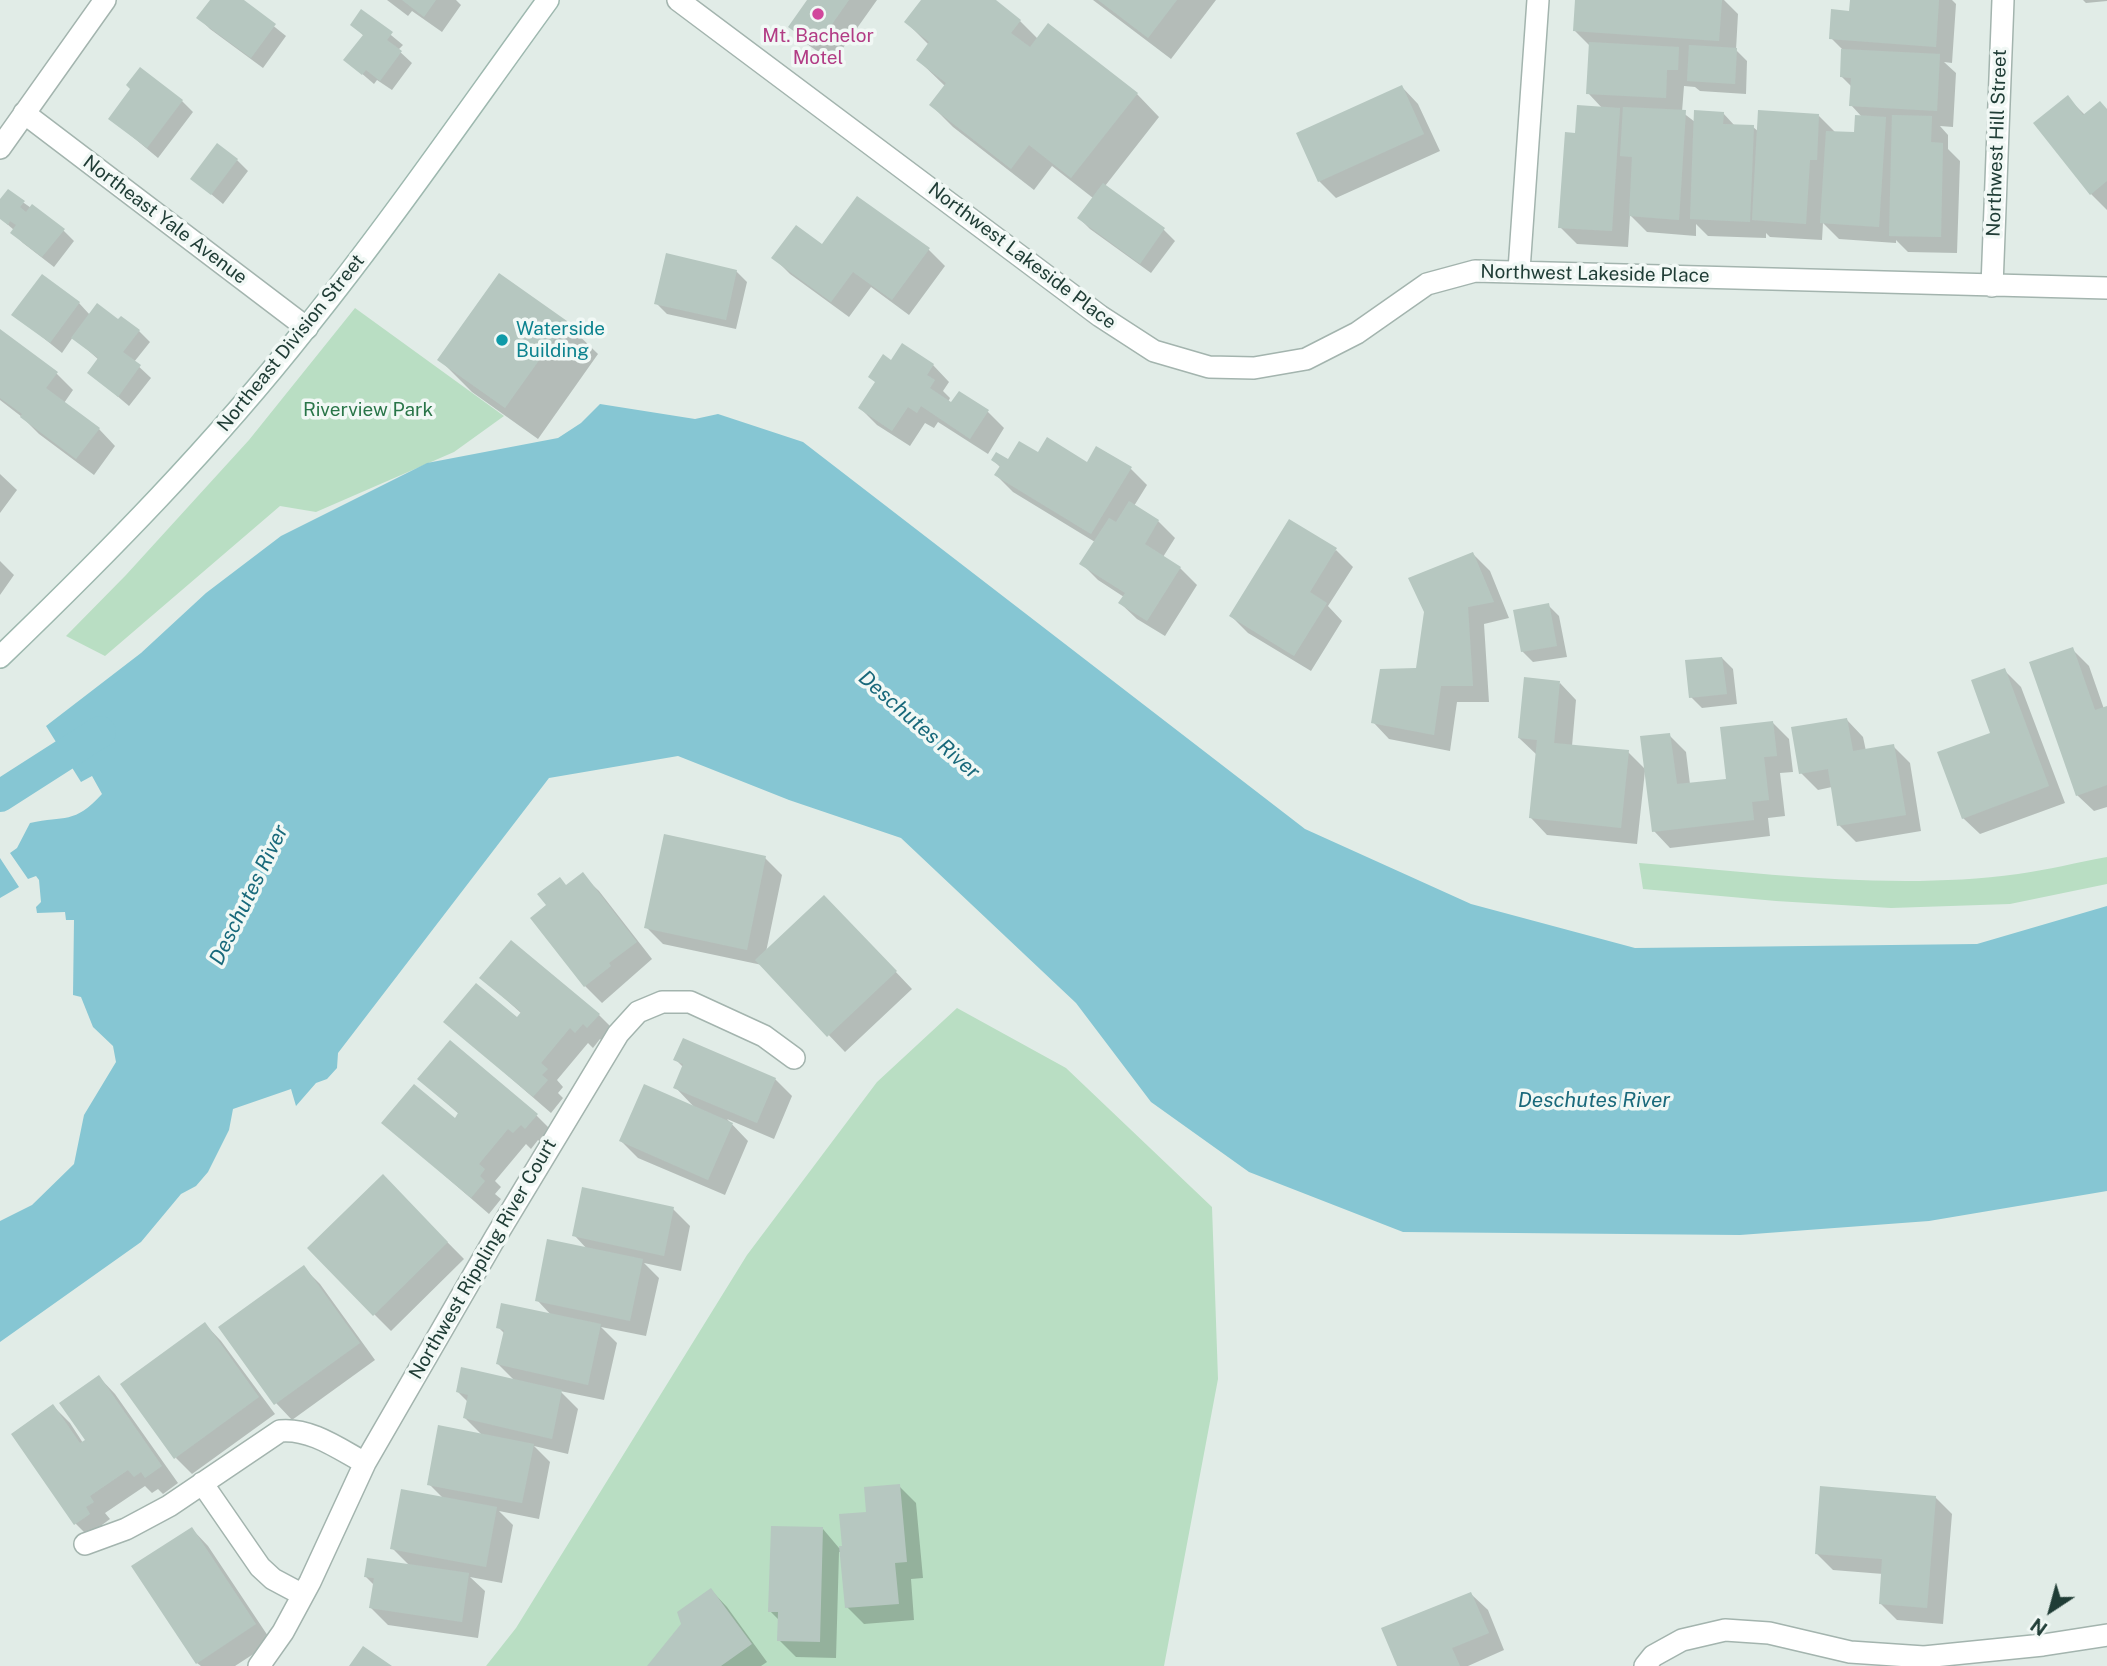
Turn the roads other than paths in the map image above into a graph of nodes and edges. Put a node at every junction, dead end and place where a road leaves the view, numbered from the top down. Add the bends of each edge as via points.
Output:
1 (105, 0) edge
2 (548, 0) edge
3 (678, 0) edge
4 (1538, 0) edge
5 (2003, 0) edge
6 (24, 113) junction
7 (0, 148) edge
8 (1519, 270) junction
9 (1992, 286) junction
10 (2107, 288) edge
11 (307, 328) junction
12 (0, 657) edge
13 (794, 1058) dead end
14 (365, 1463) junction
15 (202, 1483) junction
16 (85, 1544) dead end
17 (303, 1595) junction
18 (2107, 1635) edge
19 (259, 1666) edge
20 (1645, 1666) edge

1 - 6 street
2 - 11 street, Northeast Division Street
3 - 8 street, Northwest Lakeside Place via 1100,316 1154,351 1209,367 1254,368 1306,359 1357,333 1427,284 1475,271
4 - 8 street
5 - 9 street, Northwest Hill Street
6 - 7 street
6 - 11 street, Northeast Yale Avenue
8 - 9 street, Northwest Lakeside Place
9 - 10 street, Northwest Lakeside Place
11 - 12 street, Northeast Division Street via 134,525
13 - 14 street, Northwest Rippling River Court via 764,1036 690,1002 663,1002 638,1012 618,1034 578,1100
14 - 15 street via 311,1435 281,1431
14 - 17 street, Northwest Rippling River Court
15 - 16 street via 127,1529
15 - 17 street via 260,1567
17 - 19 street, Northwest Rippling River Court
18 - 20 street via 1924,1657 1850,1652 1769,1633 1726,1630 1682,1640 1653,1656

